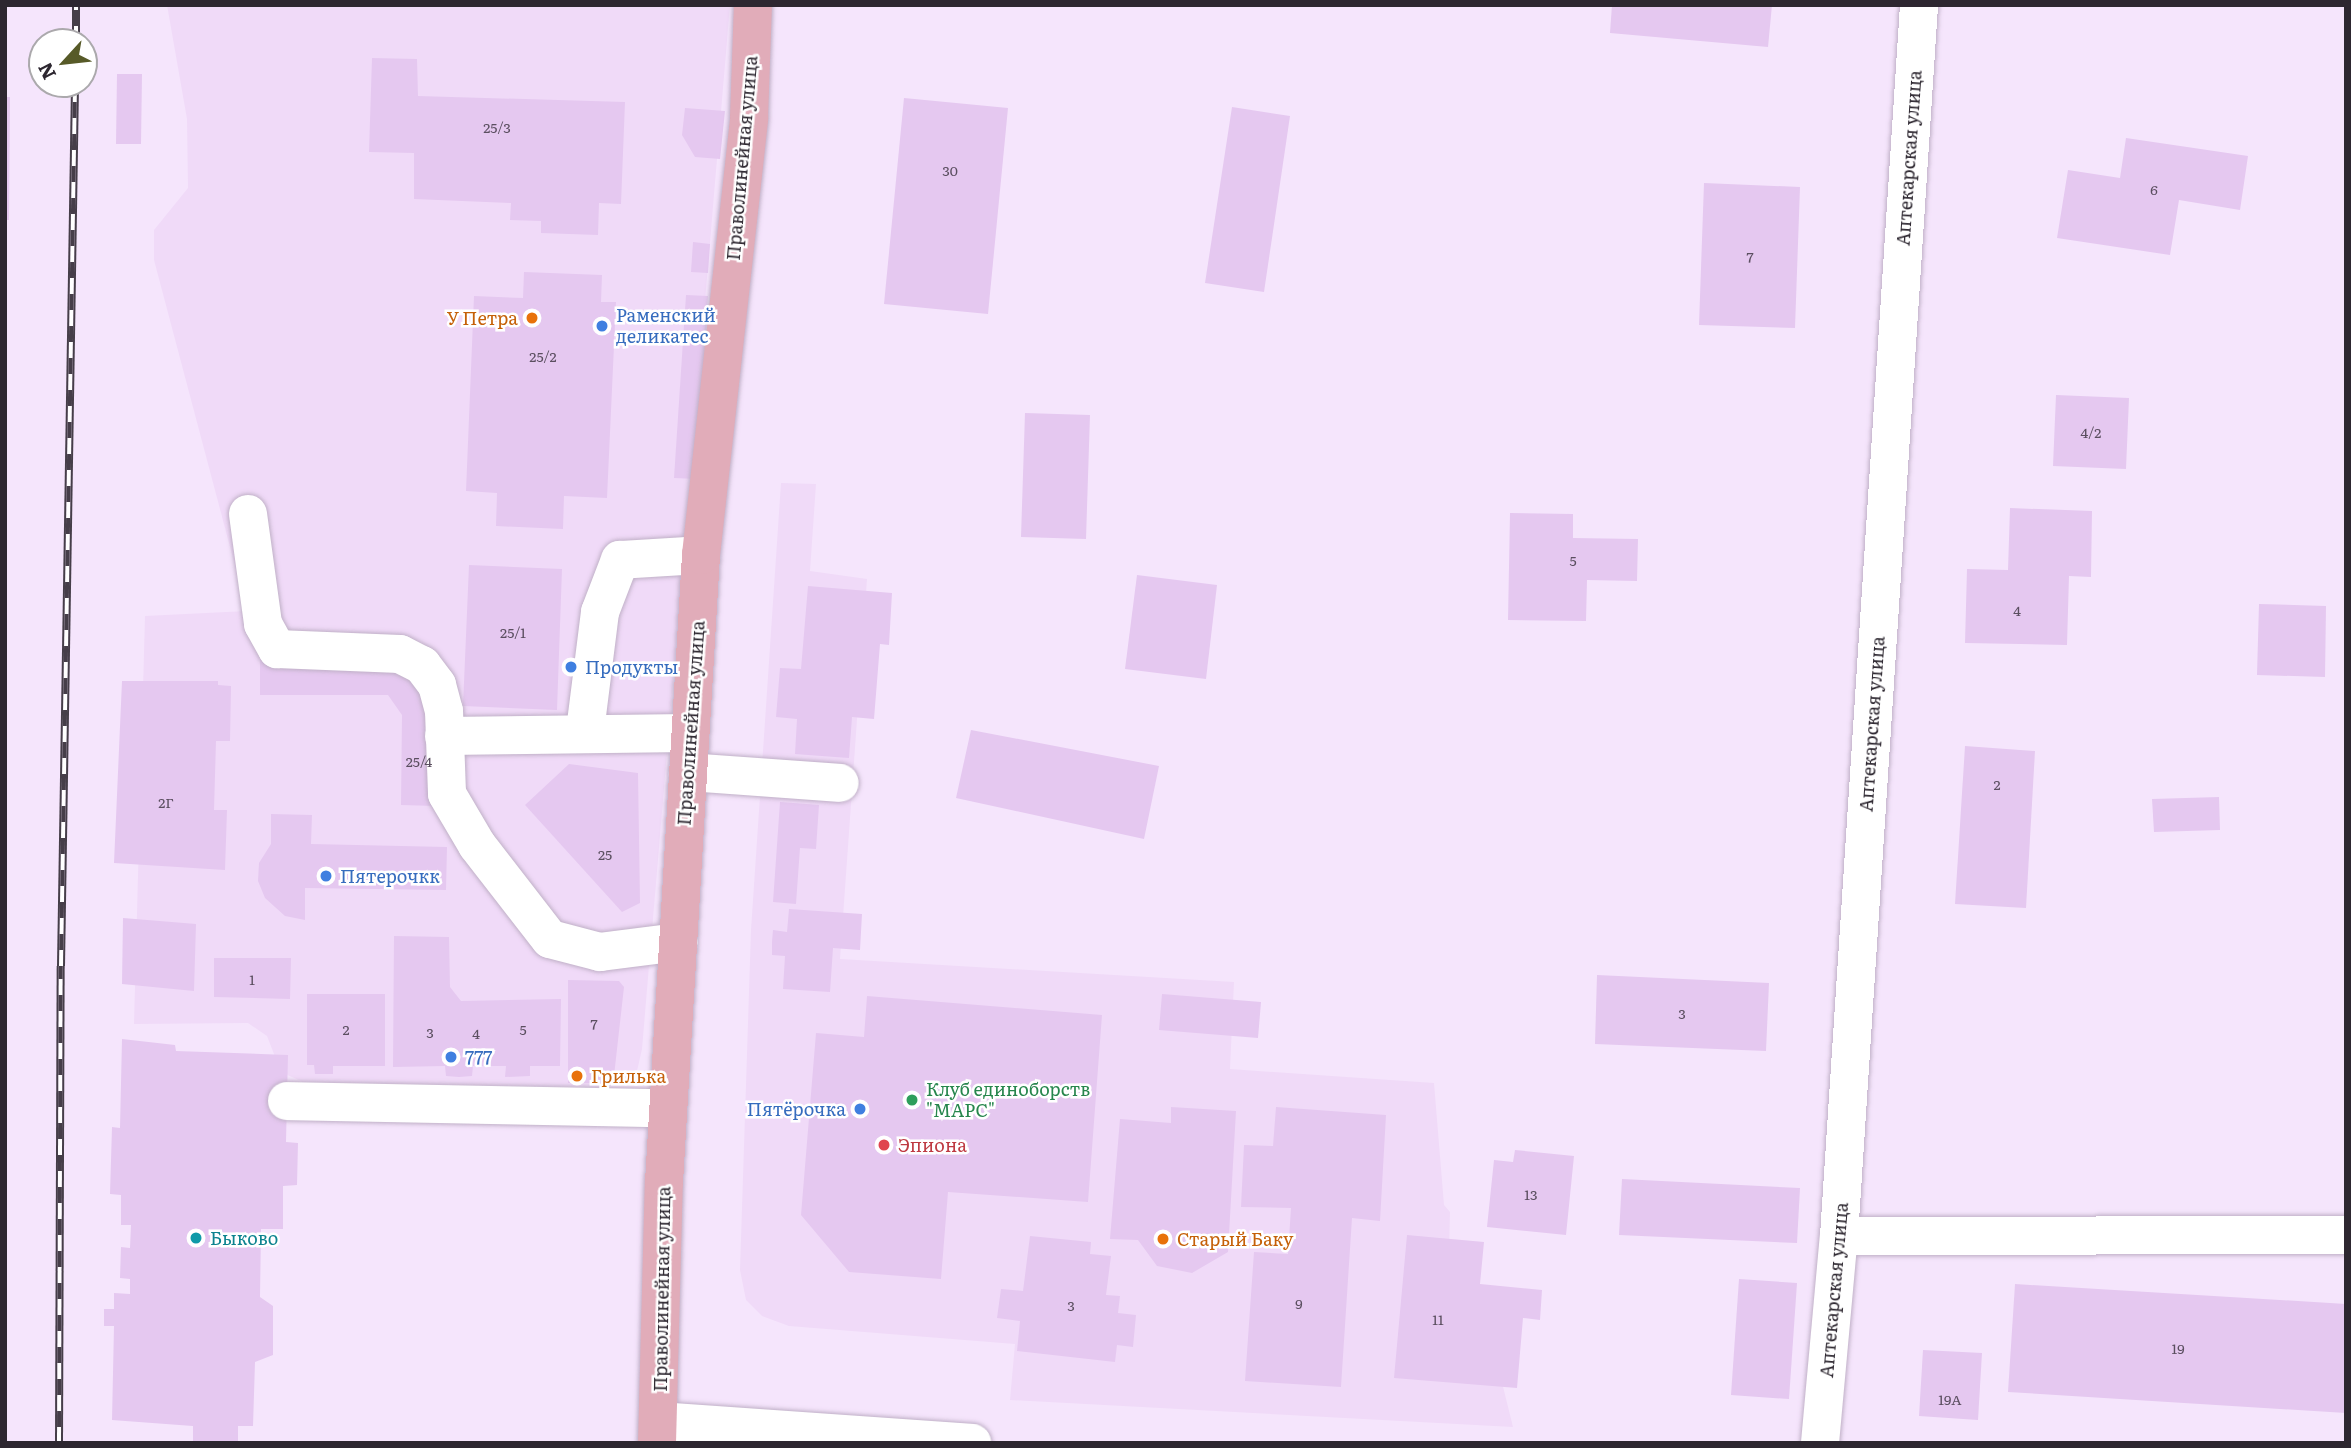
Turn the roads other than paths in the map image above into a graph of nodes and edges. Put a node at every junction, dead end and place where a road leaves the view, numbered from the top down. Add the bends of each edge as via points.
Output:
1 (753, 5) edge
2 (1919, 5) edge
3 (248, 514) dead end
4 (701, 555) junction
5 (585, 731) junction
6 (690, 733) junction
7 (444, 736) junction
8 (688, 772) junction
9 (840, 783) dead end
10 (678, 942) junction
11 (287, 1101) dead end
12 (668, 1108) junction
13 (2346, 1235) edge
14 (1839, 1236) junction
15 (658, 1432) edge
16 (972, 1443) edge
17 (1820, 1443) edge

1 - 4 main road, Праволинейная улица via 749,118
2 - 14 street, Аптекарская улица
3 - 7 street via 263,624 277,649 400,654 422,665 438,685
4 - 5 street via 620,560 600,612
4 - 6 main road, Праволинейная улица
5 - 6 street via 659,736
5 - 7 street
6 - 8 main road, Праволинейная улица
7 - 10 street via 447,794 459,819 550,939 600,951
8 - 9 street
8 - 10 main road, Праволинейная улица
10 - 12 main road, Праволинейная улица
11 - 12 street
12 - 15 main road, Праволинейная улица
13 - 14 street
14 - 17 street, Аптекарская улица
15 - 16 street

